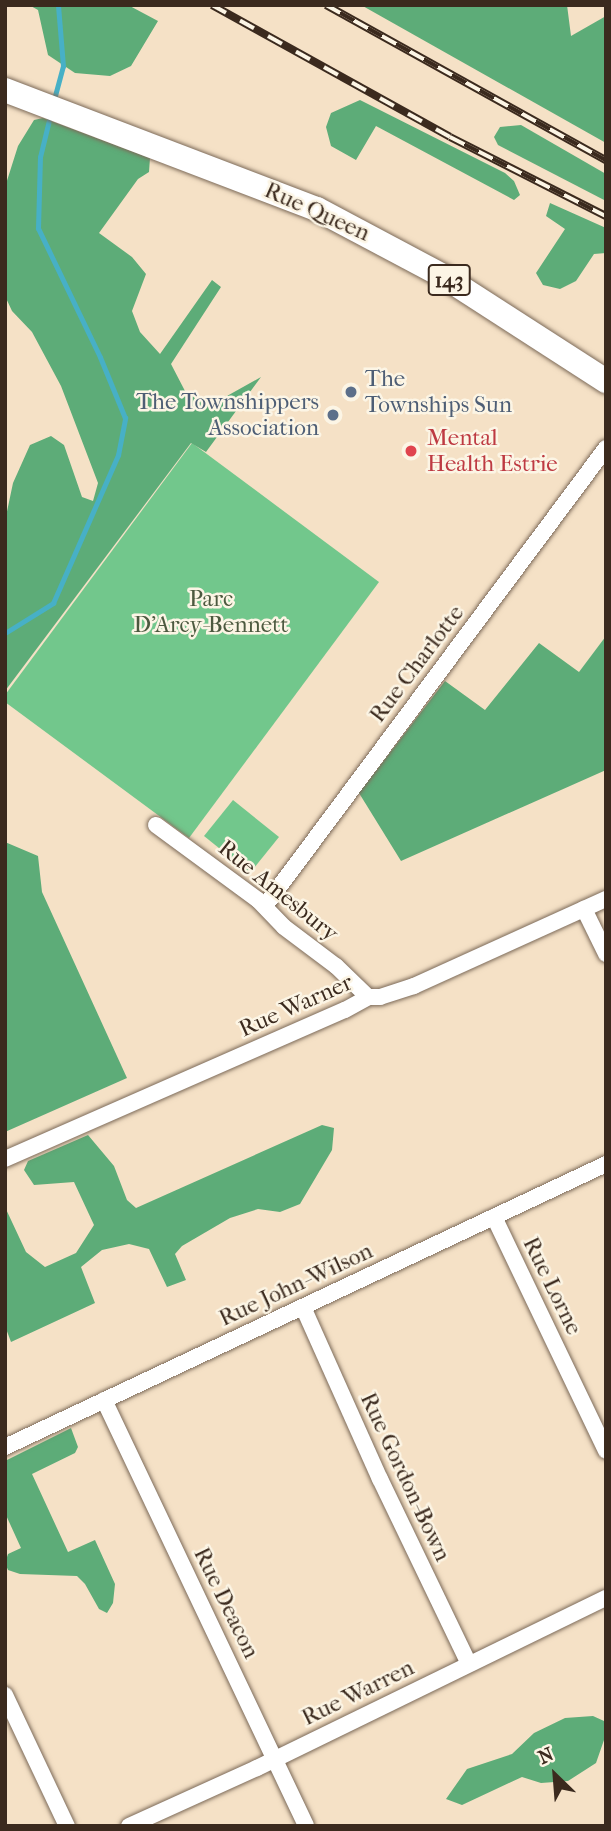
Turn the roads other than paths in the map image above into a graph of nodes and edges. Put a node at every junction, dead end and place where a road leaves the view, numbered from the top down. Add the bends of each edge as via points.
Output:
1 (5, 90) edge
2 (606, 381) edge
3 (606, 448) edge
4 (156, 825) dead end
5 (606, 899) edge
6 (265, 906) junction
7 (584, 909) junction
8 (606, 954) edge
9 (368, 997) junction
10 (5, 1159) edge
11 (606, 1164) edge
12 (494, 1217) junction
13 (303, 1307) junction
14 (104, 1400) junction
15 (5, 1447) edge
16 (606, 1451) edge
17 (606, 1598) edge
18 (469, 1664) junction
19 (5, 1695) edge
20 (275, 1759) junction
21 (67, 1826) edge
22 (129, 1826) edge
23 (306, 1826) edge

1 - 2 main road, Rue Queen / 143 via 328,214 443,276
3 - 6 street, Rue Charlotte
4 - 6 street, Rue Amesbury
5 - 7 street, Rue Warner
6 - 9 street, Rue Amesbury
7 - 8 street
7 - 9 street, Rue Warner via 414,986
9 - 10 street, Rue Warner
11 - 12 street, Rue John-Wilson
12 - 13 street, Rue John-Wilson
12 - 16 street, Rue Lorne
13 - 14 street, Rue John-Wilson
13 - 18 street, Rue Gordon-Bown
14 - 15 street, Rue John-Wilson
14 - 20 street, Rue Deacon
17 - 18 street, Rue Warren
18 - 20 street, Rue Warren
19 - 21 street
20 - 22 street, Rue Warren
20 - 23 street, Rue Deacon

